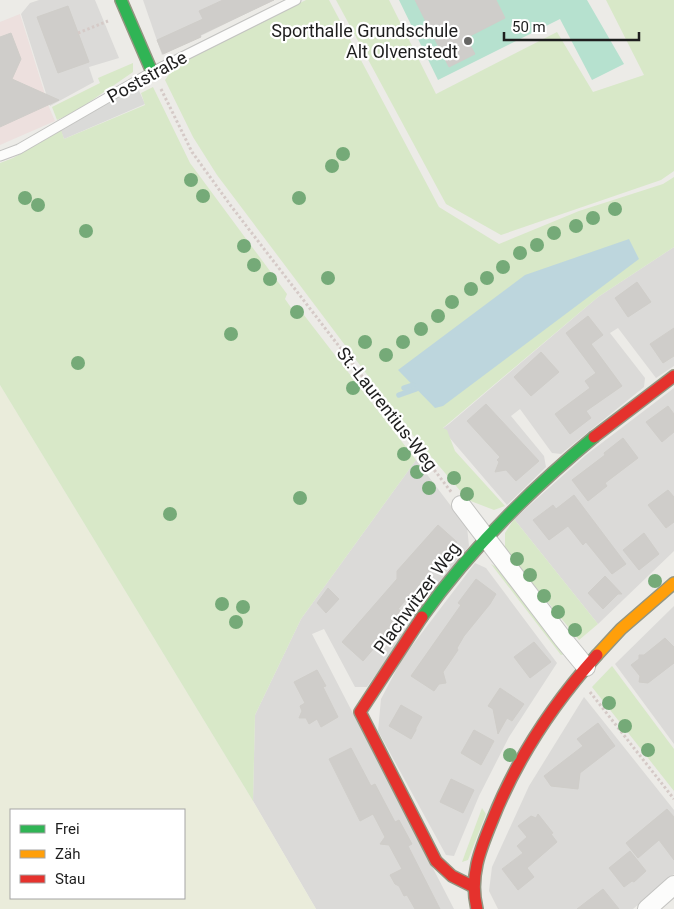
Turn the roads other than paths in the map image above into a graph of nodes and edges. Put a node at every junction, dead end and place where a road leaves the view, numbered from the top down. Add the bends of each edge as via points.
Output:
1 (121, 0) edge
2 (296, 0) edge
3 (152, 72) junction
4 (0, 156) edge
5 (674, 376) edge
6 (461, 505) road end
7 (485, 538) junction
8 (674, 583) edge
9 (586, 667) junction
10 (674, 885) edge
11 (472, 886) junction
12 (477, 909) edge
13 (647, 909) edge

1 - 3 street
2 - 3 lane, Poststraße
3 - 4 lane, Poststraße via 19,149
5 - 7 street, Plachwitzer Weg via 558,466
6 - 7 street
7 - 9 street
7 - 11 street, Plachwitzer Weg via 427,609 360,712 436,861 456,880
8 - 9 street
9 - 11 street via 552,708 505,788 484,839
10 - 13 street
11 - 12 street

